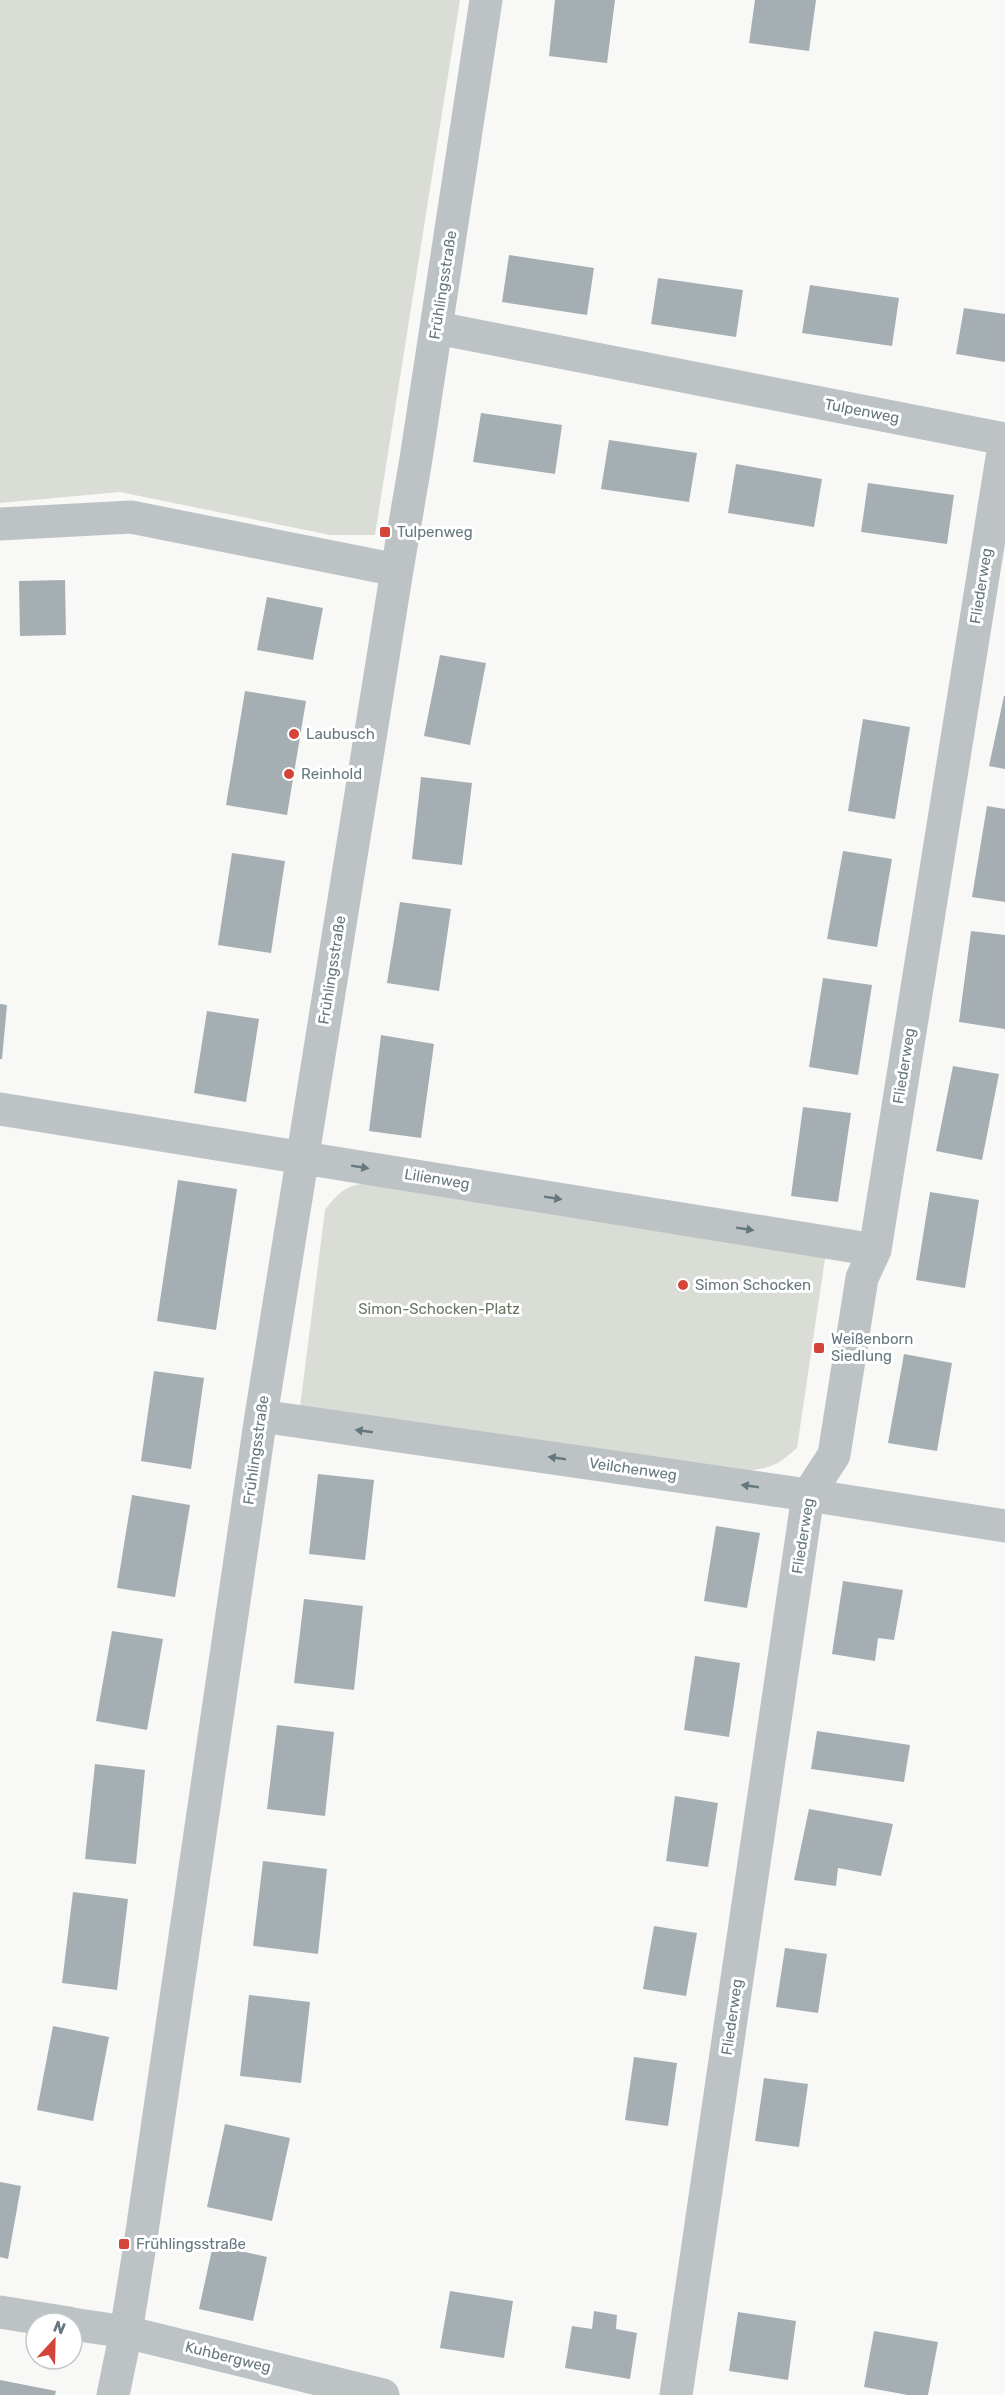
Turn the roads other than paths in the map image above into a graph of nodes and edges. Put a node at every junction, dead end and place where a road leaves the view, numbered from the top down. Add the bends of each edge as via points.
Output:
1 (486, 0) edge
2 (437, 328) junction
3 (1005, 439) edge
4 (0, 524) edge
5 (397, 570) junction
6 (0, 1109) edge
7 (302, 1158) junction
8 (875, 1250) junction
9 (261, 1416) junction
10 (808, 1495) junction
11 (1005, 1526) edge
12 (0, 2312) edge
13 (24, 2316) edge
14 (84, 2325) edge
15 (126, 2332) junction
16 (112, 2395) edge
17 (383, 2395) edge
18 (676, 2395) edge

1 - 2 street, Frühlingsstraße
2 - 3 street, Tulpenweg
2 - 5 street, Frühlingsstraße
3 - 8 street, Fliederweg
4 - 5 street via 131,517
5 - 7 street, Frühlingsstraße
6 - 7 street, Lilienweg
7 -> 8 street, Lilienweg
7 - 9 street, Frühlingsstraße
8 - 10 street, Fliederweg via 862,1278 834,1455
10 -> 9 street, Veilchenweg
9 - 15 street, Frühlingsstraße
10 - 11 street, Veilchenweg
10 - 18 street, Fliederweg
12 - 13 street, Kuhbergweg
14 - 15 street, Kuhbergweg
15 - 16 street, Frühlingsstraße
15 - 17 street, Kuhbergweg

